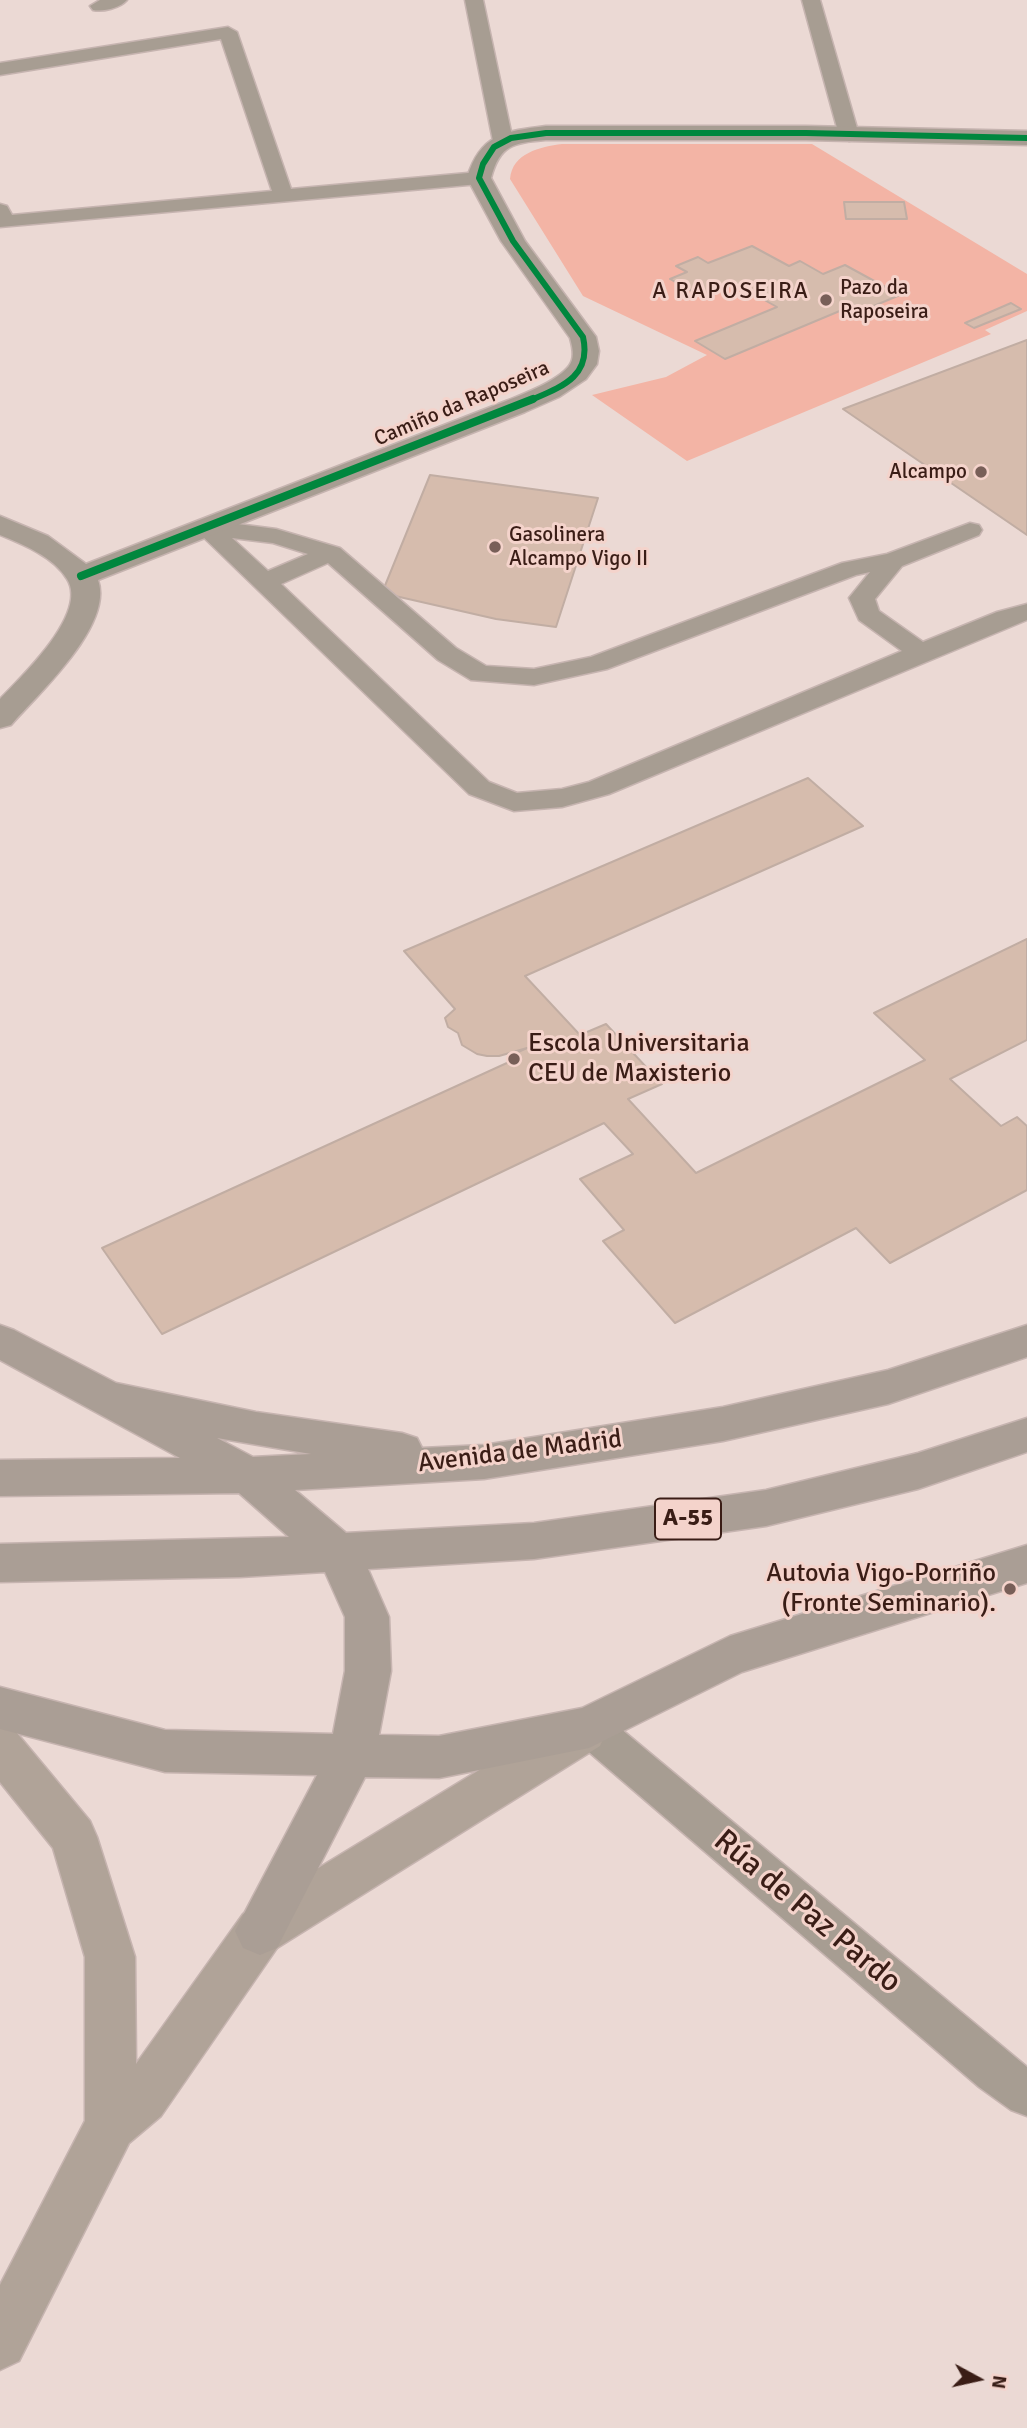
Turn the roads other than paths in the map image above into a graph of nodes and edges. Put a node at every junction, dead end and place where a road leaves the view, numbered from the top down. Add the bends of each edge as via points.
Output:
1 (118, 0) edge
2 (474, 0) edge
3 (811, 0) edge
4 (99, 6) dead end
5 (0, 69) edge
6 (849, 135) junction
7 (1027, 138) edge
8 (503, 141) junction
9 (479, 178) junction
10 (283, 195) junction
11 (0, 210) edge
12 (0, 524) edge
13 (207, 527) junction
14 (970, 530) dead end
15 (331, 553) junction
16 (893, 561) junction
17 (81, 576) junction
18 (265, 582) junction
19 (1027, 612) edge
20 (920, 652) junction
21 (0, 718) edge
22 (0, 1341) edge
23 (1027, 1341) edge
24 (107, 1398) junction
25 (1027, 1435) edge
26 (484, 1462) junction
27 (248, 1475) junction
28 (0, 1478) edge
29 (339, 1554) junction
30 (0, 1563) edge
31 (1027, 1564) edge
32 (0, 1708) edge
33 (589, 1727) junction
34 (0, 1748) edge
35 (352, 1755) junction
36 (260, 1931) junction
37 (1027, 2094) edge
38 (111, 2126) junction
39 (0, 2342) edge

1 - 4 lane
2 - 8 lane
3 - 6 lane
5 - 10 lane via 228,32
6 - 7 street
6 - 8 street via 546,133
8 - 9 street via 488,150
9 - 10 lane
9 - 13 street, Camiño da Raposeira via 516,248 583,337 587,353 583,366 572,378 535,397
10 - 11 lane via 3,222
12 - 17 street via 40,544
13 - 15 lane via 276,536
13 - 17 street, Camiño da Raposeira
13 - 18 lane
14 - 16 lane
15 - 16 lane via 447,654 480,674 534,677 598,663 851,568
15 - 18 lane
16 - 20 lane via 862,598 868,615
17 - 21 street via 88,591 76,630
18 - 20 lane via 479,788 514,802 562,798 598,788
19 - 20 lane
22 - 24 highway
23 - 26 highway, Avenida de Madrid via 835,1401
24 - 26 highway via 256,1429
24 - 27 highway
25 - 29 highway, A-55 via 918,1471 766,1508 534,1541
26 - 27 highway, Avenida de Madrid
27 - 28 highway, Avenida de Madrid
27 - 29 highway
29 - 30 highway, A-55
29 - 35 highway via 368,1617 368,1671
31 - 33 highway via 730,1656
32 - 35 highway via 165,1751
33 - 35 highway via 439,1757
33 - 36 main road
33 - 37 lane, Rúa de Paz Pardo
34 - 38 main road via 73,1836 110,1957
35 - 36 highway
36 - 38 main road via 143,2098
38 - 39 main road

